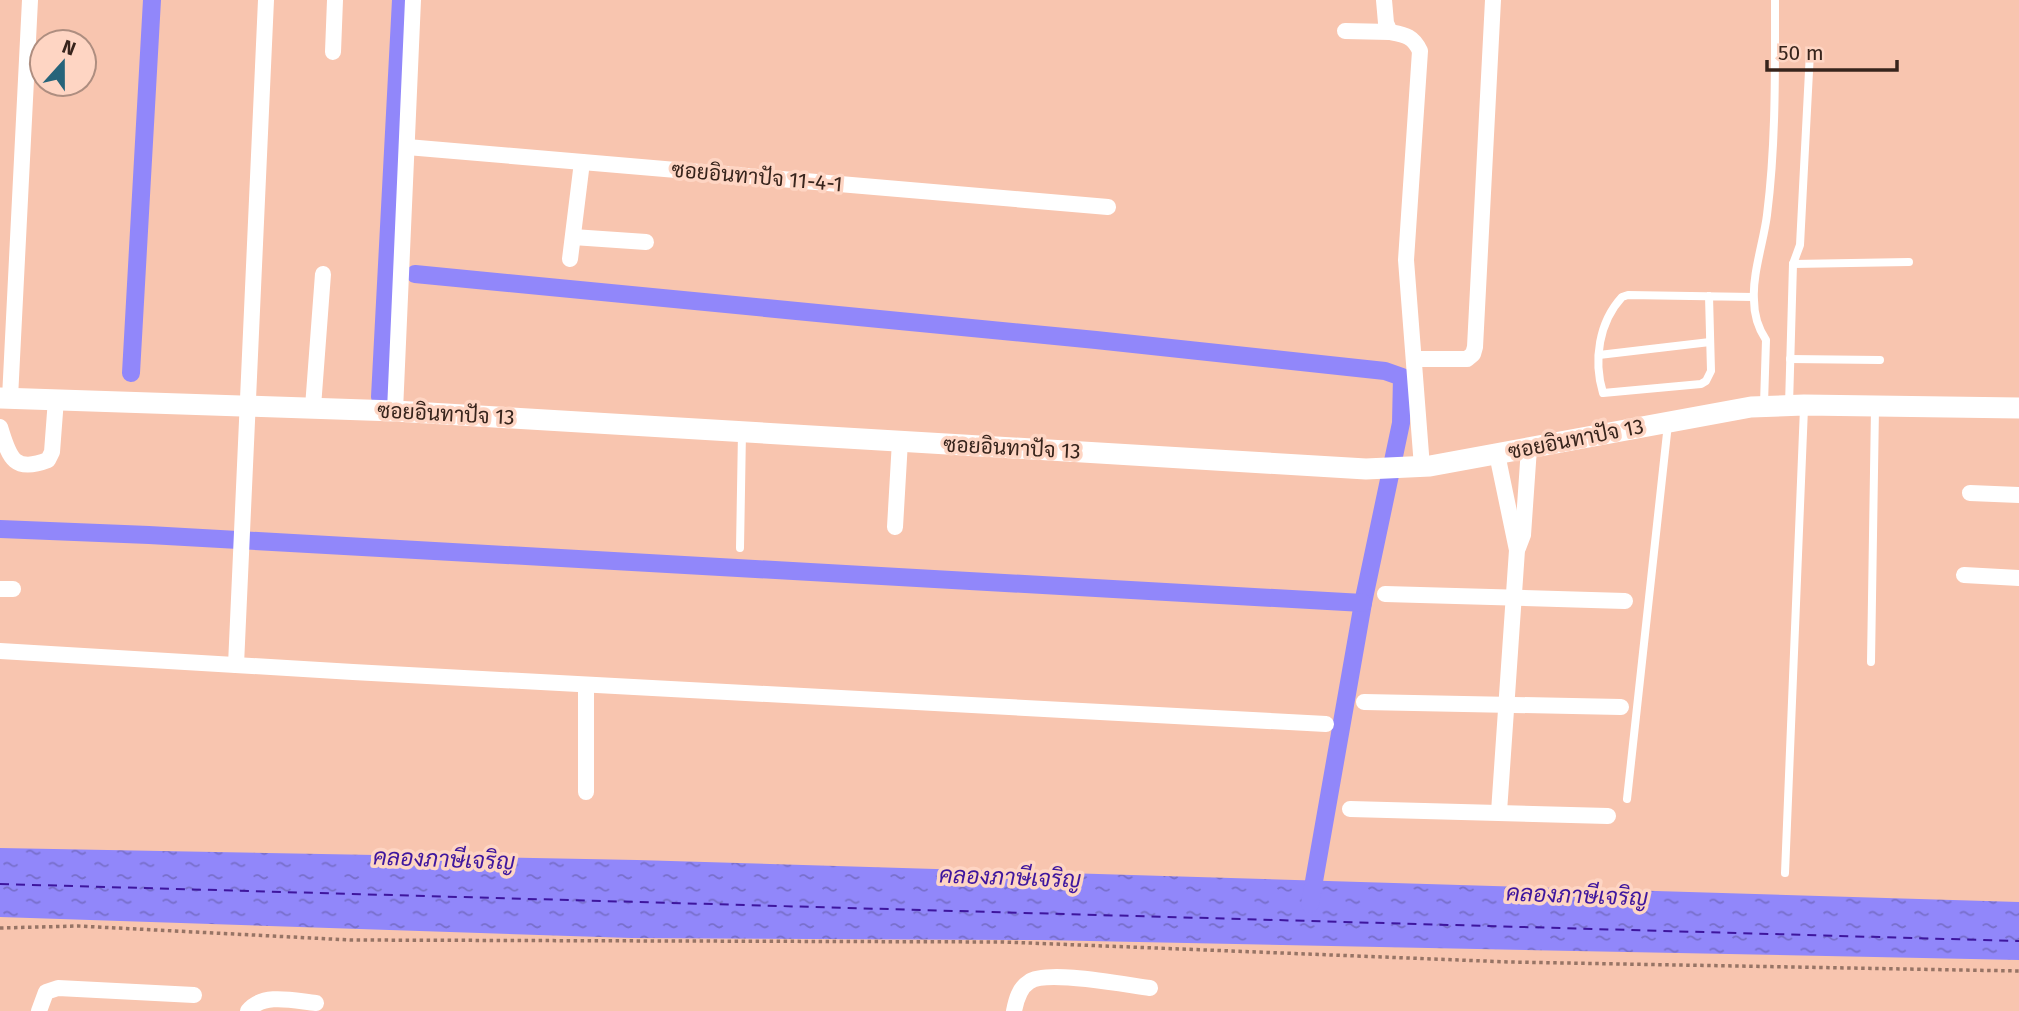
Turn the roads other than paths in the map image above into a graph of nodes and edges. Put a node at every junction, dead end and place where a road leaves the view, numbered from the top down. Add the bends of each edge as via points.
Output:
1 (30, 0) edge
2 (266, 0) edge
3 (335, 0) edge
4 (414, 0) edge
5 (1384, 0) edge
6 (1493, 0) edge
7 (1775, 0) edge
8 (1345, 31) dead end
9 (1390, 32) junction
10 (333, 52) dead end
11 (1810, 52) dead end
12 (407, 147) junction
13 (582, 162) junction
14 (1108, 207) dead end
15 (573, 237) junction
16 (646, 243) dead end
17 (570, 259) dead end
18 (1909, 262) dead end
19 (1793, 264) junction
20 (323, 274) dead end
21 (1709, 296) junction
22 (1753, 297) junction
23 (1710, 342) junction
24 (1599, 355) junction
25 (1414, 359) junction
26 (1790, 359) junction
27 (1880, 360) dead end
28 (5, 398) edge
29 (56, 399) junction
30 (246, 404) junction
31 (1796, 405) junction
32 (1875, 405) junction
33 (313, 407) junction
34 (1763, 407) junction
35 (2019, 408) edge
36 (395, 411) junction
37 (1668, 421) junction
38 (0, 427) edge
39 (742, 432) junction
40 (900, 441) junction
41 (1529, 448) junction
42 (1497, 454) junction
43 (1404, 468) junction
44 (1970, 493) dead end
45 (2019, 495) edge
46 (895, 527) dead end
47 (740, 548) dead end
48 (1517, 550) junction
49 (1964, 575) dead end
50 (2019, 578) edge
51 (1385, 594) dead end
52 (1515, 596) junction
53 (1625, 601) dead end
54 (0, 651) edge
55 (1871, 662) dead end
56 (236, 665) junction
57 (586, 685) junction
58 (1363, 702) dead end
59 (1506, 706) junction
60 (1621, 707) dead end
61 (1326, 724) dead end
62 (586, 792) dead end
63 (1627, 799) dead end
64 (1350, 809) dead end
65 (1499, 813) junction
66 (1608, 816) dead end
67 (1785, 873) dead end
68 (1150, 988) dead end
69 (194, 995) dead end
70 (316, 1003) dead end
71 (39, 1011) edge
72 (247, 1011) edge
73 (1014, 1011) edge

1 - 28 street
2 - 30 street
3 - 10 street
4 - 12 street
5 - 9 street
6 - 25 street via 1475,347 1467,359
7 - 22 lane via 1767,214
8 - 9 street
9 - 25 street via 1408,35 1420,51 1406,260
11 - 19 lane via 1800,245
12 - 13 street, ซอยอินทาปัจ 11-4-1
12 - 36 street
13 - 14 street, ซอยอินทาปัจ 11-4-1
13 - 15 street
15 - 16 street
15 - 17 street
18 - 19 lane
19 - 26 lane
20 - 33 street
21 - 22 lane
21 - 23 lane
21 - 24 lane via 1622,297 1602,328
22 - 34 lane via 1766,340
23 - 24 lane
23 - 24 lane via 1712,371 1701,384 1605,394
25 - 43 street
26 - 27 lane
26 - 31 lane
28 - 29 street, ซอยอินทาปัจ 13
29 - 30 street, ซอยอินทาปัจ 13
29 - 38 street via 48,460 39,464 14,461
30 - 33 street, ซอยอินทาปัจ 13
30 - 56 street
31 - 32 street, ซอยอินทาปัจ 13
31 - 34 street, ซอยอินทาปัจ 13
31 - 67 lane
32 - 35 street, ซอยอินทาปัจ 13
32 - 55 lane
33 - 36 street, ซอยอินทาปัจ 13
34 - 37 street, ซอยอินทาปัจ 13
36 - 39 street, ซอยอินทาปัจ 13
37 - 41 street, ซอยอินทาปัจ 13
37 - 63 lane
39 - 40 street, ซอยอินทาปัจ 13
39 - 47 lane
40 - 43 street, ซอยอินทาปัจ 13
40 - 46 street
41 - 42 street, ซอยอินทาปัจ 13
41 - 48 street
42 - 43 street, ซอยอินทาปัจ 13
42 - 48 street
44 - 45 street
48 - 52 street
49 - 50 street
51 - 52 street
52 - 53 street
52 - 59 street
54 - 56 street
56 - 57 street
57 - 61 street
57 - 62 street
58 - 59 street
59 - 60 street
59 - 65 street
64 - 65 street
65 - 66 street
68 - 73 street via 1046,976 1029,982 1017,996
69 - 71 street via 58,988 46,992
70 - 72 street via 271,999

